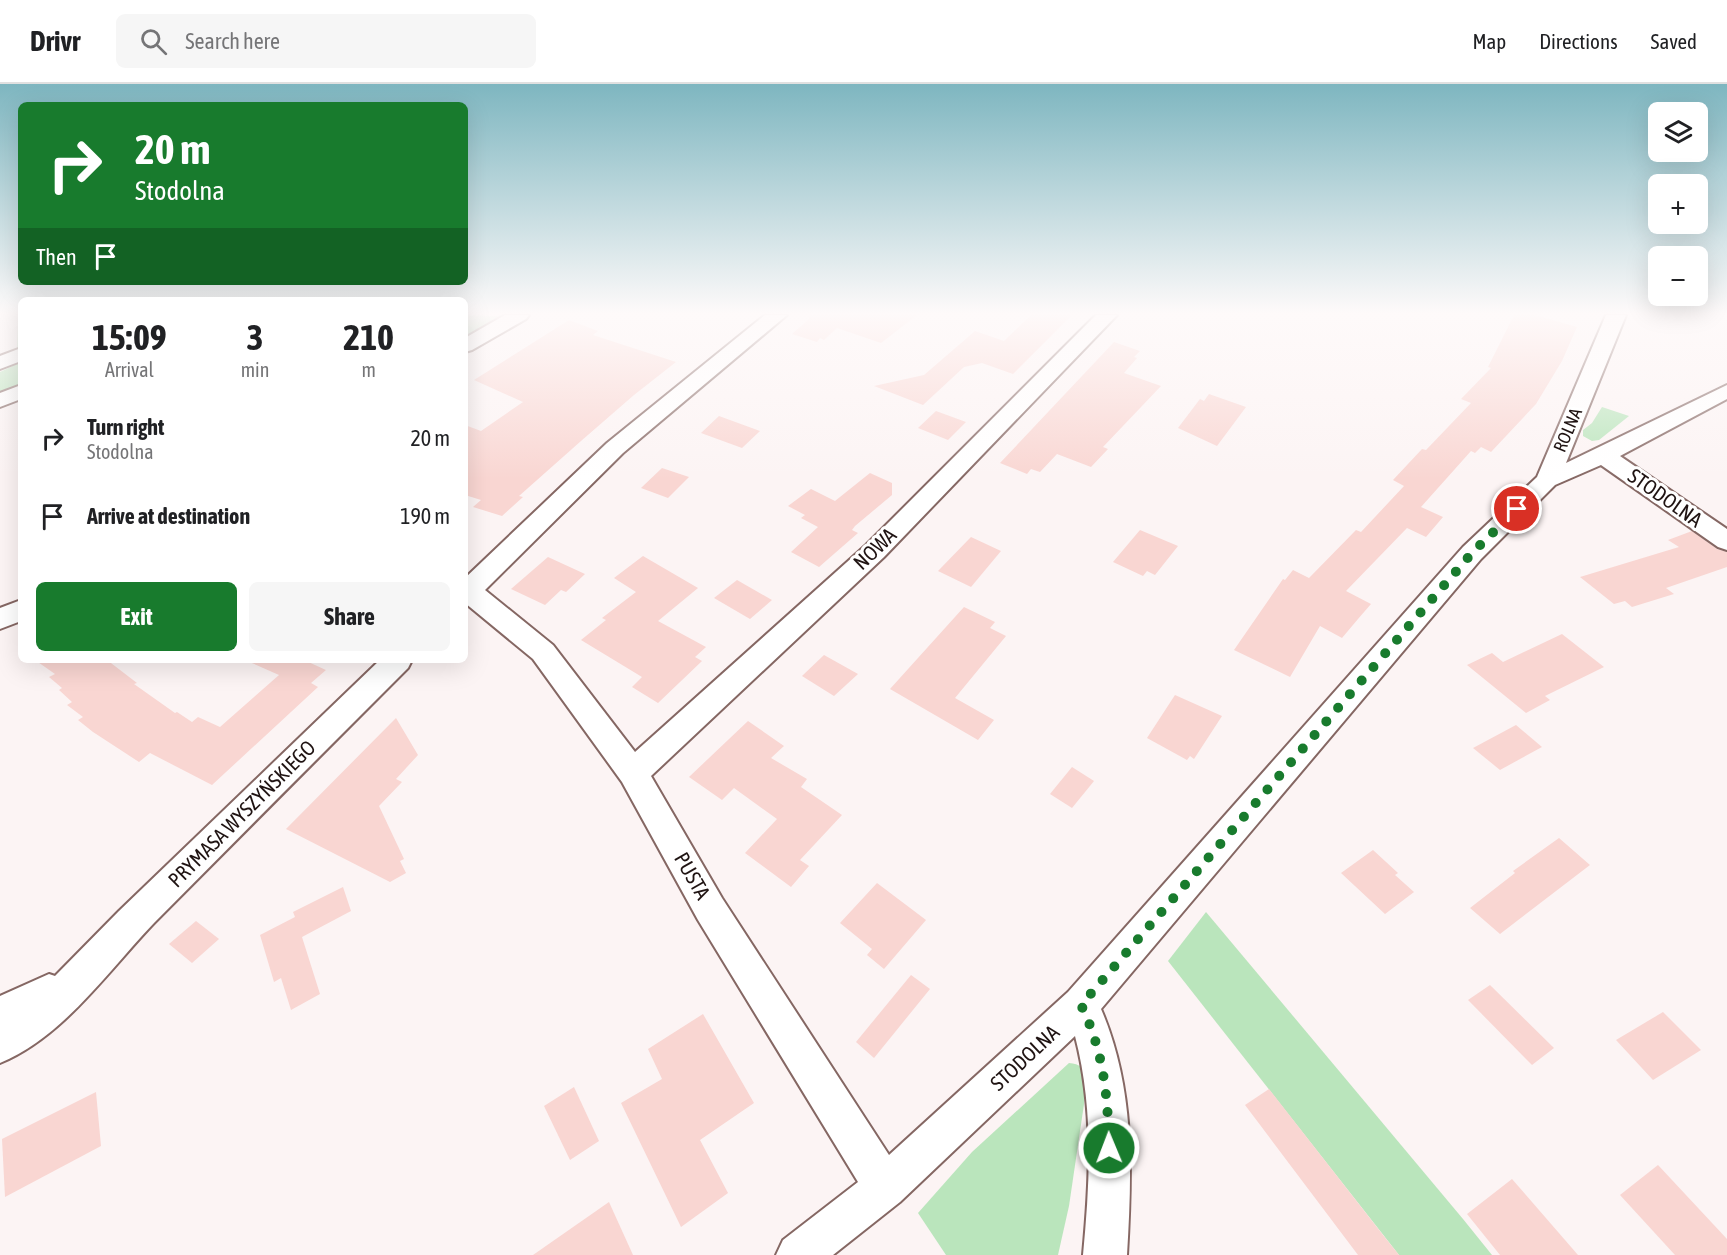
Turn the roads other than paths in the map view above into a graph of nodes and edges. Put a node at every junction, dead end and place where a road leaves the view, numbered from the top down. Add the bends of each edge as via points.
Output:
1 (710, 370) edge
2 (1053, 370) edge
3 (1593, 370) edge
4 (1727, 391) edge
5 (18, 392) edge
6 (0, 401) edge
7 (1603, 455) junction
8 (1547, 480) junction
9 (1727, 541) edge
10 (468, 590) edge
11 (468, 594) edge
12 (18, 611) edge
13 (0, 619) edge
14 (395, 663) edge
15 (633, 773) junction
16 (86, 968) junction
17 (1081, 1005) junction
18 (0, 1015) edge
19 (0, 1044) edge
20 (885, 1187) junction
21 (798, 1255) edge
22 (1105, 1255) edge

1 - 10 street via 615,448
2 - 15 street, NOWA via 875,551
3 - 8 street, ROLNA
4 - 7 street, STODOLNA
5 - 6 street
7 - 8 street, STODOLNA
7 - 9 street, STODOLNA
8 - 17 street, STODOLNA via 1472,553
11 - 15 street, PUSTA via 543,652
12 - 13 street
14 - 16 street, PRYMASA WYSZYŃSKIEGO
15 - 20 street, PUSTA via 710,909
16 - 18 street, PRYMASA WYSZYŃSKIEGO via 37,999
16 - 19 street, PRYMASA WYSZYŃSKIEGO via 55,1001
17 - 20 street, STODOLNA
17 - 22 street via 1094,1030 1108,1106 1110,1191
20 - 21 street, STODOLNA

